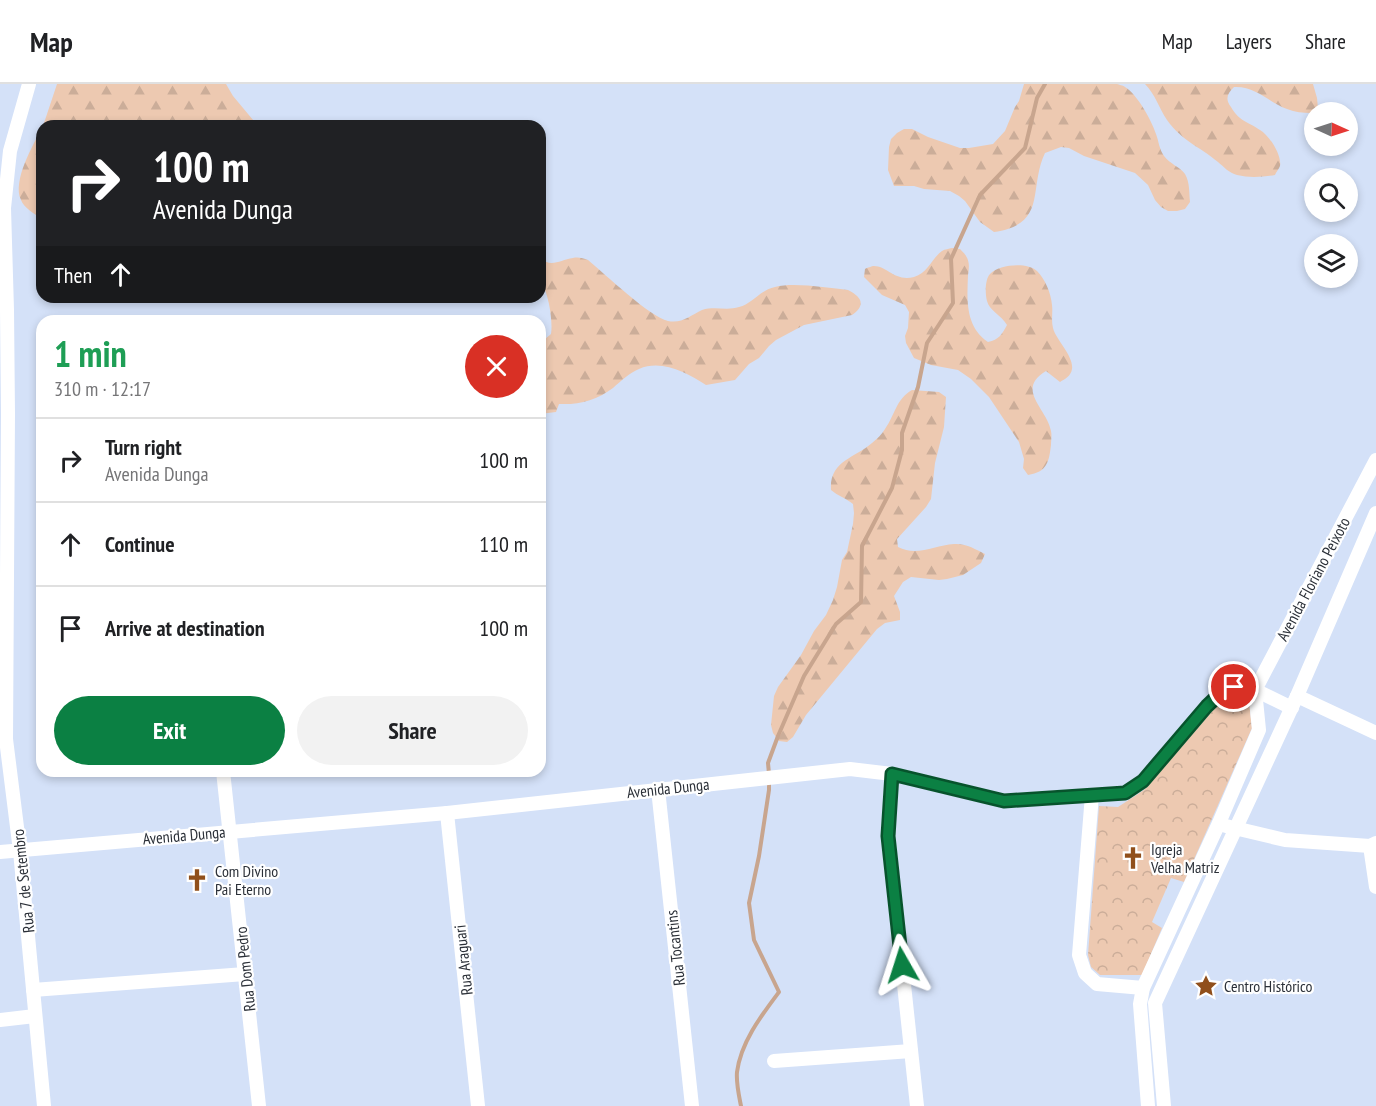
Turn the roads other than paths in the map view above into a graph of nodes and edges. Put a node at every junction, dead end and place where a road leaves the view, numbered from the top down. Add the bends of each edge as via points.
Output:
1 (29, 84) edge
2 (2, 208) edge
3 (4, 310) edge
4 (4, 415) edge
5 (1376, 462) edge
6 (4, 511) edge
7 (1376, 513) edge
8 (3, 616) edge
9 (1255, 690) junction
10 (1294, 702) junction
11 (1376, 733) edge
12 (3, 740) edge
13 (892, 774) junction
14 (224, 777) edge
15 (658, 789) junction
16 (1092, 795) junction
17 (447, 813) junction
18 (1218, 823) junction
19 (1235, 829) junction
20 (229, 831) junction
21 (1373, 844) edge
22 (20, 851) junction
23 (0, 852) edge
24 (1376, 887) edge
25 (245, 974) junction
26 (1143, 988) junction
27 (33, 990) junction
28 (1155, 1003) junction
29 (1140, 1004) junction
30 (35, 1016) junction
31 (0, 1020) edge
32 (911, 1051) junction
33 (774, 1061) dead end
34 (44, 1106) edge
35 (259, 1106) edge
36 (478, 1106) edge
37 (692, 1106) edge
38 (916, 1106) edge
39 (1148, 1106) edge
40 (1164, 1106) edge

1 - 2 street, Rua 7 de Setembro via 10,151
2 - 3 street, Rua 7 de Setembro
3 - 4 street, Rua 7 de Setembro
4 - 6 street, Rua 7 de Setembro
5 - 9 street, Avenida Floriano Peixoto
6 - 8 street, Rua 7 de Setembro
7 - 10 street, Avenida Floriano Peixoto
8 - 12 street, Rua 7 de Setembro
9 - 10 street
9 - 16 street, Avenida Dunga via 1224,690 1143,781 1125,793
9 - 18 street via 1259,730
10 - 11 street
10 - 19 street, Avenida Floriano Peixoto
12 - 22 street, Rua 7 de Setembro
13 - 15 street, Avenida Dunga via 850,769
13 - 16 street, Avenida Dunga via 1004,801
13 - 32 street via 888,836
14 - 20 street, Rua Dom Pedro
15 - 17 street, Avenida Dunga
15 - 37 street, Rua Tocantins
16 - 26 street via 1079,955 1085,973 1097,984
17 - 20 street, Avenida Dunga
17 - 36 street, Rua Araguari
18 - 19 street
18 - 26 street
19 - 21 street via 1285,840
19 - 28 street, Avenida Floriano Peixoto
20 - 22 street, Avenida Dunga
20 - 25 street, Rua Dom Pedro
21 - 24 street
22 - 23 street, Avenida Dunga
22 - 27 street, Rua 7 de Setembro
25 - 27 street
25 - 35 street, Rua Dom Pedro
26 - 29 street
27 - 30 street, Rua 7 de Setembro
28 - 29 street
28 - 40 street, Avenida Floriano Peixoto
29 - 39 street
30 - 31 street
30 - 34 street, Rua 7 de Setembro
32 - 33 street
32 - 38 street

